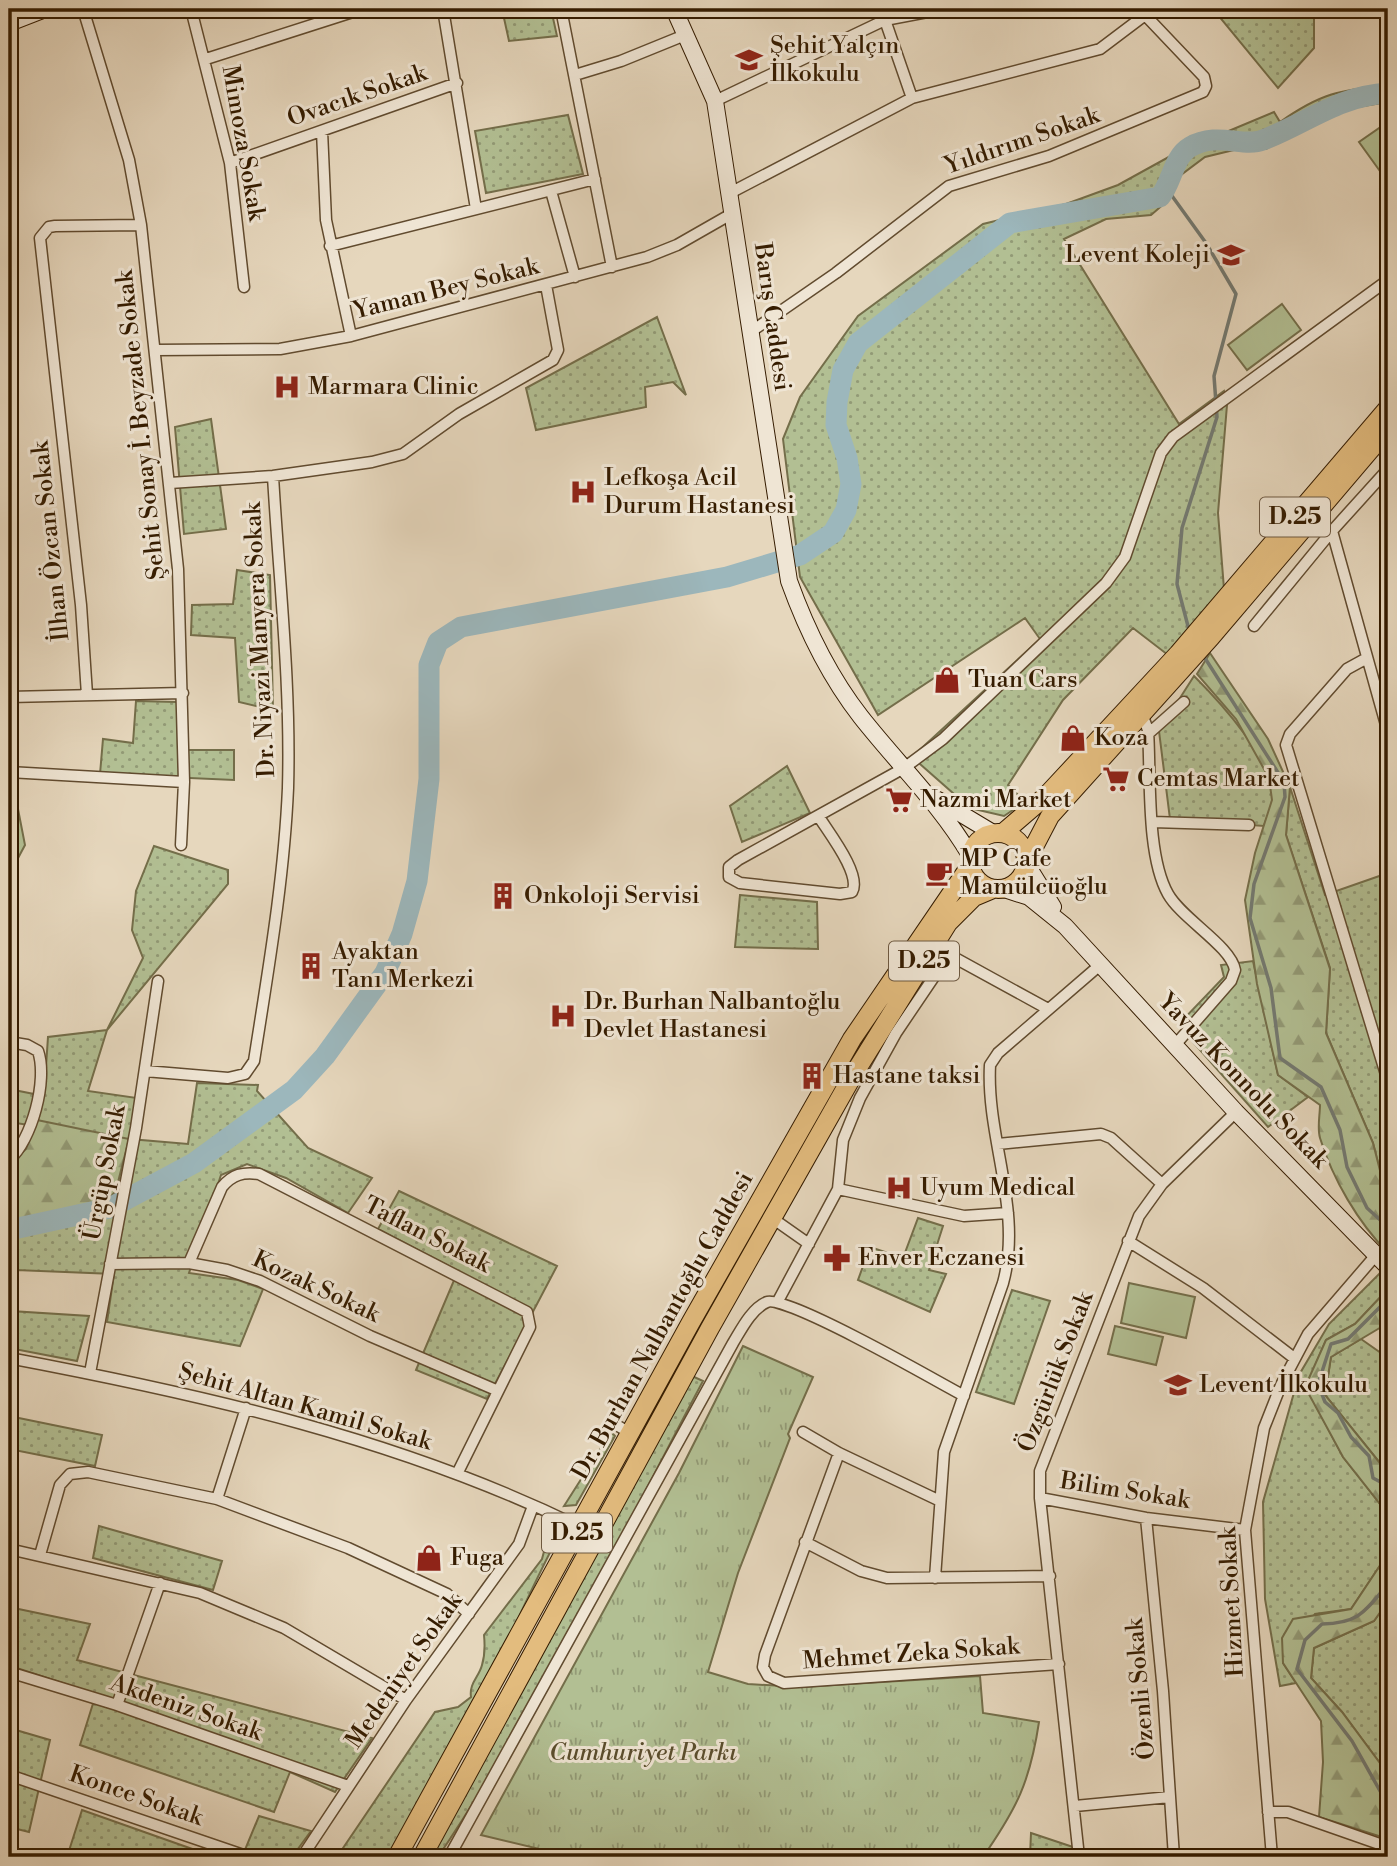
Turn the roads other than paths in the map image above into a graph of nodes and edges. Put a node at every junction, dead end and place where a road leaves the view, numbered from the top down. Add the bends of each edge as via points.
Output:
1 (45, 9) edge
2 (83, 9) edge
3 (191, 9) edge
4 (362, 9) edge
5 (443, 9) edge
6 (561, 9) edge
7 (674, 9) edge
8 (943, 9) edge
9 (897, 12) edge
10 (1150, 13) edge
11 (885, 20) junction
12 (9, 23) edge
13 (685, 35) junction
14 (206, 60) junction
15 (575, 75) junction
16 (457, 83) junction
17 (912, 98) junction
18 (715, 101) junction
19 (322, 131) junction
20 (230, 163) junction
21 (595, 179) junction
22 (551, 191) junction
23 (730, 193) junction
24 (476, 209) junction
25 (733, 212) junction
26 (141, 225) junction
27 (330, 246) junction
28 (612, 267) junction
29 (575, 277) junction
30 (1388, 280) edge
31 (547, 285) junction
32 (244, 287) dead end
33 (752, 331) junction
34 (351, 335) junction
35 (155, 350) junction
36 (1388, 408) edge
37 (1388, 429) edge
38 (1388, 472) edge
39 (273, 476) junction
40 (170, 483) junction
41 (1332, 531) junction
42 (1254, 626) dead end
43 (1207, 631) junction
44 (1367, 658) junction
45 (1181, 661) junction
46 (183, 693) junction
47 (87, 695) junction
48 (9, 697) edge
49 (1184, 702) dead end
50 (1142, 714) junction
51 (1388, 732) edge
52 (1148, 734) junction
53 (904, 768) junction
54 (9, 772) edge
55 (184, 782) junction
56 (925, 790) junction
57 (819, 817) junction
58 (1153, 822) junction
59 (1249, 825) dead end
60 (998, 832) junction
61 (181, 845) dead end
62 (970, 861) junction
63 (1027, 862) junction
64 (999, 889) junction
65 (1065, 926) junction
66 (1100, 965) junction
67 (158, 981) dead end
68 (1048, 1009) junction
69 (9, 1042) edge
70 (1176, 1044) junction
71 (145, 1071) junction
72 (1388, 1081) edge
73 (1237, 1112) junction
74 (998, 1144) junction
75 (9, 1160) edge
76 (1162, 1184) junction
77 (838, 1189) junction
78 (1008, 1213) junction
79 (772, 1218) junction
80 (1128, 1241) junction
81 (809, 1244) junction
82 (1376, 1255) junction
83 (189, 1263) junction
84 (110, 1264) junction
85 (1388, 1267) edge
86 (778, 1301) junction
87 (9, 1358) edge
88 (1294, 1358) junction
89 (90, 1373) junction
90 (496, 1390) junction
91 (964, 1396) junction
92 (246, 1408) junction
93 (613, 1423) dead end
94 (803, 1432) dead end
95 (630, 1433) junction
96 (839, 1453) junction
97 (457, 1474) junction
98 (1040, 1498) junction
99 (217, 1499) junction
100 (938, 1500) junction
101 (533, 1506) junction
102 (1146, 1518) junction
103 (580, 1527) junction
104 (1245, 1530) junction
105 (805, 1542) junction
106 (9, 1549) edge
107 (40, 1556) junction
108 (1049, 1576) junction
109 (935, 1578) junction
110 (160, 1583) junction
111 (470, 1614) junction
112 (1059, 1664) junction
113 (9, 1672) edge
114 (406, 1700) junction
115 (117, 1705) junction
116 (9, 1775) edge
117 (348, 1786) junction
118 (1170, 1797) junction
119 (1075, 1806) junction
120 (1268, 1812) junction
121 (1388, 1847) edge
122 (249, 1857) edge
123 (302, 1857) edge
124 (397, 1857) edge
125 (422, 1857) edge
126 (449, 1857) edge
127 (1079, 1857) edge
128 (1174, 1857) edge
129 (1272, 1857) edge

1 - 12 street
2 - 26 street, Şehit Sonay İ. Beyzade Sokak via 129,160
3 - 14 street, Mimoza Sokak
4 - 14 street
5 - 16 street
6 - 15 street
7 - 13 street, Barış Caddesi
8 - 9 street
9 - 11 street
10 - 17 street via 1088,54
10 - 33 street, Yıldırım Sokak via 1204,77 1203,92 1049,156 949,186
11 - 17 street
11 - 18 street
13 - 15 street
13 - 18 street, Barış Caddesi
14 - 20 street, Mimoza Sokak
15 - 21 street
16 - 19 street, Ovacık Sokak
16 - 24 street
17 - 23 street
18 - 23 street, Barış Caddesi
19 - 20 street, Ovacık Sokak
19 - 27 street
20 - 32 street, Mimoza Sokak
21 - 22 street
21 - 28 street
22 - 24 street
22 - 29 street
23 - 25 street, Barış Caddesi
24 - 27 street
25 - 28 street, Yaman Bey Sokak via 664,251
25 - 33 street, Barış Caddesi
26 - 35 street, Şehit Sonay İ. Beyzade Sokak
26 - 47 street, İlhan Özcan Sokak via 55,226 40,238
27 - 34 street
28 - 29 street, Yaman Bey Sokak
29 - 31 street, Yaman Bey Sokak
30 - 53 street via 1174,437 1161,453 1125,557 1106,583 943,739
31 - 34 street, Yaman Bey Sokak
31 - 39 street via 558,350 550,363 459,414 402,454 372,463
33 - 53 street, Barış Caddesi via 789,581 836,681
34 - 35 street, Yaman Bey Sokak via 246,352
35 - 40 street, Şehit Sonay İ. Beyzade Sokak
36 - 43 main road, D.25
37 - 43 main road, D.25
38 - 41 street
39 - 40 street
39 - 71 street, Dr. Niyazi Manyera Sokak via 288,704 288,788 276,922 254,1062 245,1074 228,1078
40 - 46 street, Şehit Sonay İ. Beyzade Sokak
41 - 42 street
41 - 44 street
43 - 45 main road, D.25
44 - 51 street
44 - 72 street via 1347,669 1290,734 1286,745
45 - 50 main road, D.25
45 - 60 main road, D.25 via 1046,796
46 - 47 street
46 - 55 street, Şehit Sonay İ. Beyzade Sokak
47 - 48 street
49 - 52 street
50 - 52 street
50 - 63 main road, D.25 via 1050,816
52 - 58 street
53 - 56 street, Barış Caddesi
53 - 57 street
54 - 55 street
55 - 61 street, Şehit Sonay İ. Beyzade Sokak
56 - 60 street
56 - 62 street
57 - 57 street via 854,874 852,892 740,883 730,878 728,870 738,860
58 - 59 street
58 - 70 street via 1157,861 1167,893 1235,968 1231,981
60 - 62 main road, D.25 via 978,841
60 - 63 main road via 1020,842
62 - 64 main road via 978,881
62 - 95 main road, Dr. Burhan Nalbantoğlu Caddesi / D.25 via 852,1039
63 - 64 main road, D.25 via 1019,880
63 - 65 street, Yavuz Konnolu Sokak
64 - 65 street, Yavuz Konnolu Sokak via 1029,897
64 - 79 main road, Dr. Burhan Nalbantoğlu Caddesi / D.25 via 974,897 948,923
65 - 66 street, Yavuz Konnolu Sokak
66 - 68 street
66 - 70 street, Yavuz Konnolu Sokak
67 - 71 street, Ürgüp Sokak
68 - 74 street via 991,1062
68 - 77 street via 956,958 947,959 902,1024 860,1098 843,1140
69 - 75 street via 27,1045 38,1051 41,1059 36,1109 21,1149
70 - 73 street, Yavuz Konnolu Sokak
71 - 84 street, Ürgüp Sokak
73 - 76 street, Özgürlük Sokak
73 - 82 street, Yavuz Konnolu Sokak
74 - 76 street via 1101,1134
74 - 78 street
76 - 80 street, Özgürlük Sokak
77 - 78 street via 964,1216
77 - 81 street
78 - 91 street via 1005,1273
79 - 81 street
79 - 125 main road, Dr. Burhan Nalbantoğlu Caddesi / D.25
80 - 88 street via 1203,1288
80 - 98 street, Özgürlük Sokak via 1042,1467
81 - 86 street
82 - 85 street, Yavuz Konnolu Sokak
82 - 88 street, Hizmet Sokak via 1308,1334
83 - 84 street, Kozak Sokak
83 - 90 street, Kozak Sokak via 260,1281 370,1336
83 - 90 street, Taflan Sokak via 222,1187 230,1177 260,1174 527,1312 530,1327
84 - 89 street, Ürgüp Sokak
86 - 91 street via 855,1336
86 - 126 street via 758,1308 733,1343
87 - 89 street, Şehit Altan Kamil Sokak
88 - 104 street, Hizmet Sokak via 1266,1420
89 - 92 street, Şehit Altan Kamil Sokak
90 - 97 street, Taflan Sokak
91 - 100 street via 944,1452
92 - 97 street, Şehit Altan Kamil Sokak via 362,1440
92 - 99 street
93 - 95 street
94 - 96 street
95 - 103 main road, Dr. Burhan Nalbantoğlu Caddesi / D.25
96 - 100 street
96 - 105 street
97 - 101 street, Şehit Altan Kamil Sokak
98 - 102 street, Bilim Sokak
98 - 108 street, Özgürlük Sokak
99 - 107 street via 88,1472 70,1474 61,1485
99 - 111 street via 348,1548 447,1594
100 - 109 street
101 - 103 street, Şehit Altan Kamil Sokak
101 - 111 street, Medeniyet Sokak via 519,1544
102 - 104 street, Bilim Sokak
102 - 118 street, Özenli Sokak
103 - 124 main road, Dr. Burhan Nalbantoğlu Caddesi / D.25
104 - 120 street, Hizmet Sokak
105 - 109 street via 870,1574
105 - 112 street, Mehmet Zeka Sokak via 765,1655 766,1675 784,1683
106 - 107 street
107 - 110 street
108 - 109 street
108 - 112 street, Özgürlük Sokak
110 - 114 street via 200,1593 284,1628
110 - 115 street
111 - 114 street, Medeniyet Sokak
112 - 119 street, Özgürlük Sokak
113 - 115 street, Akdeniz Sokak
114 - 117 street, Medeniyet Sokak
115 - 117 street, Akdeniz Sokak
116 - 122 street, Konce Sokak
117 - 123 street, Medeniyet Sokak
118 - 119 street
118 - 128 street, Özenli Sokak
119 - 127 street, Özgürlük Sokak
120 - 121 street via 1288,1812
120 - 129 street, Hizmet Sokak

